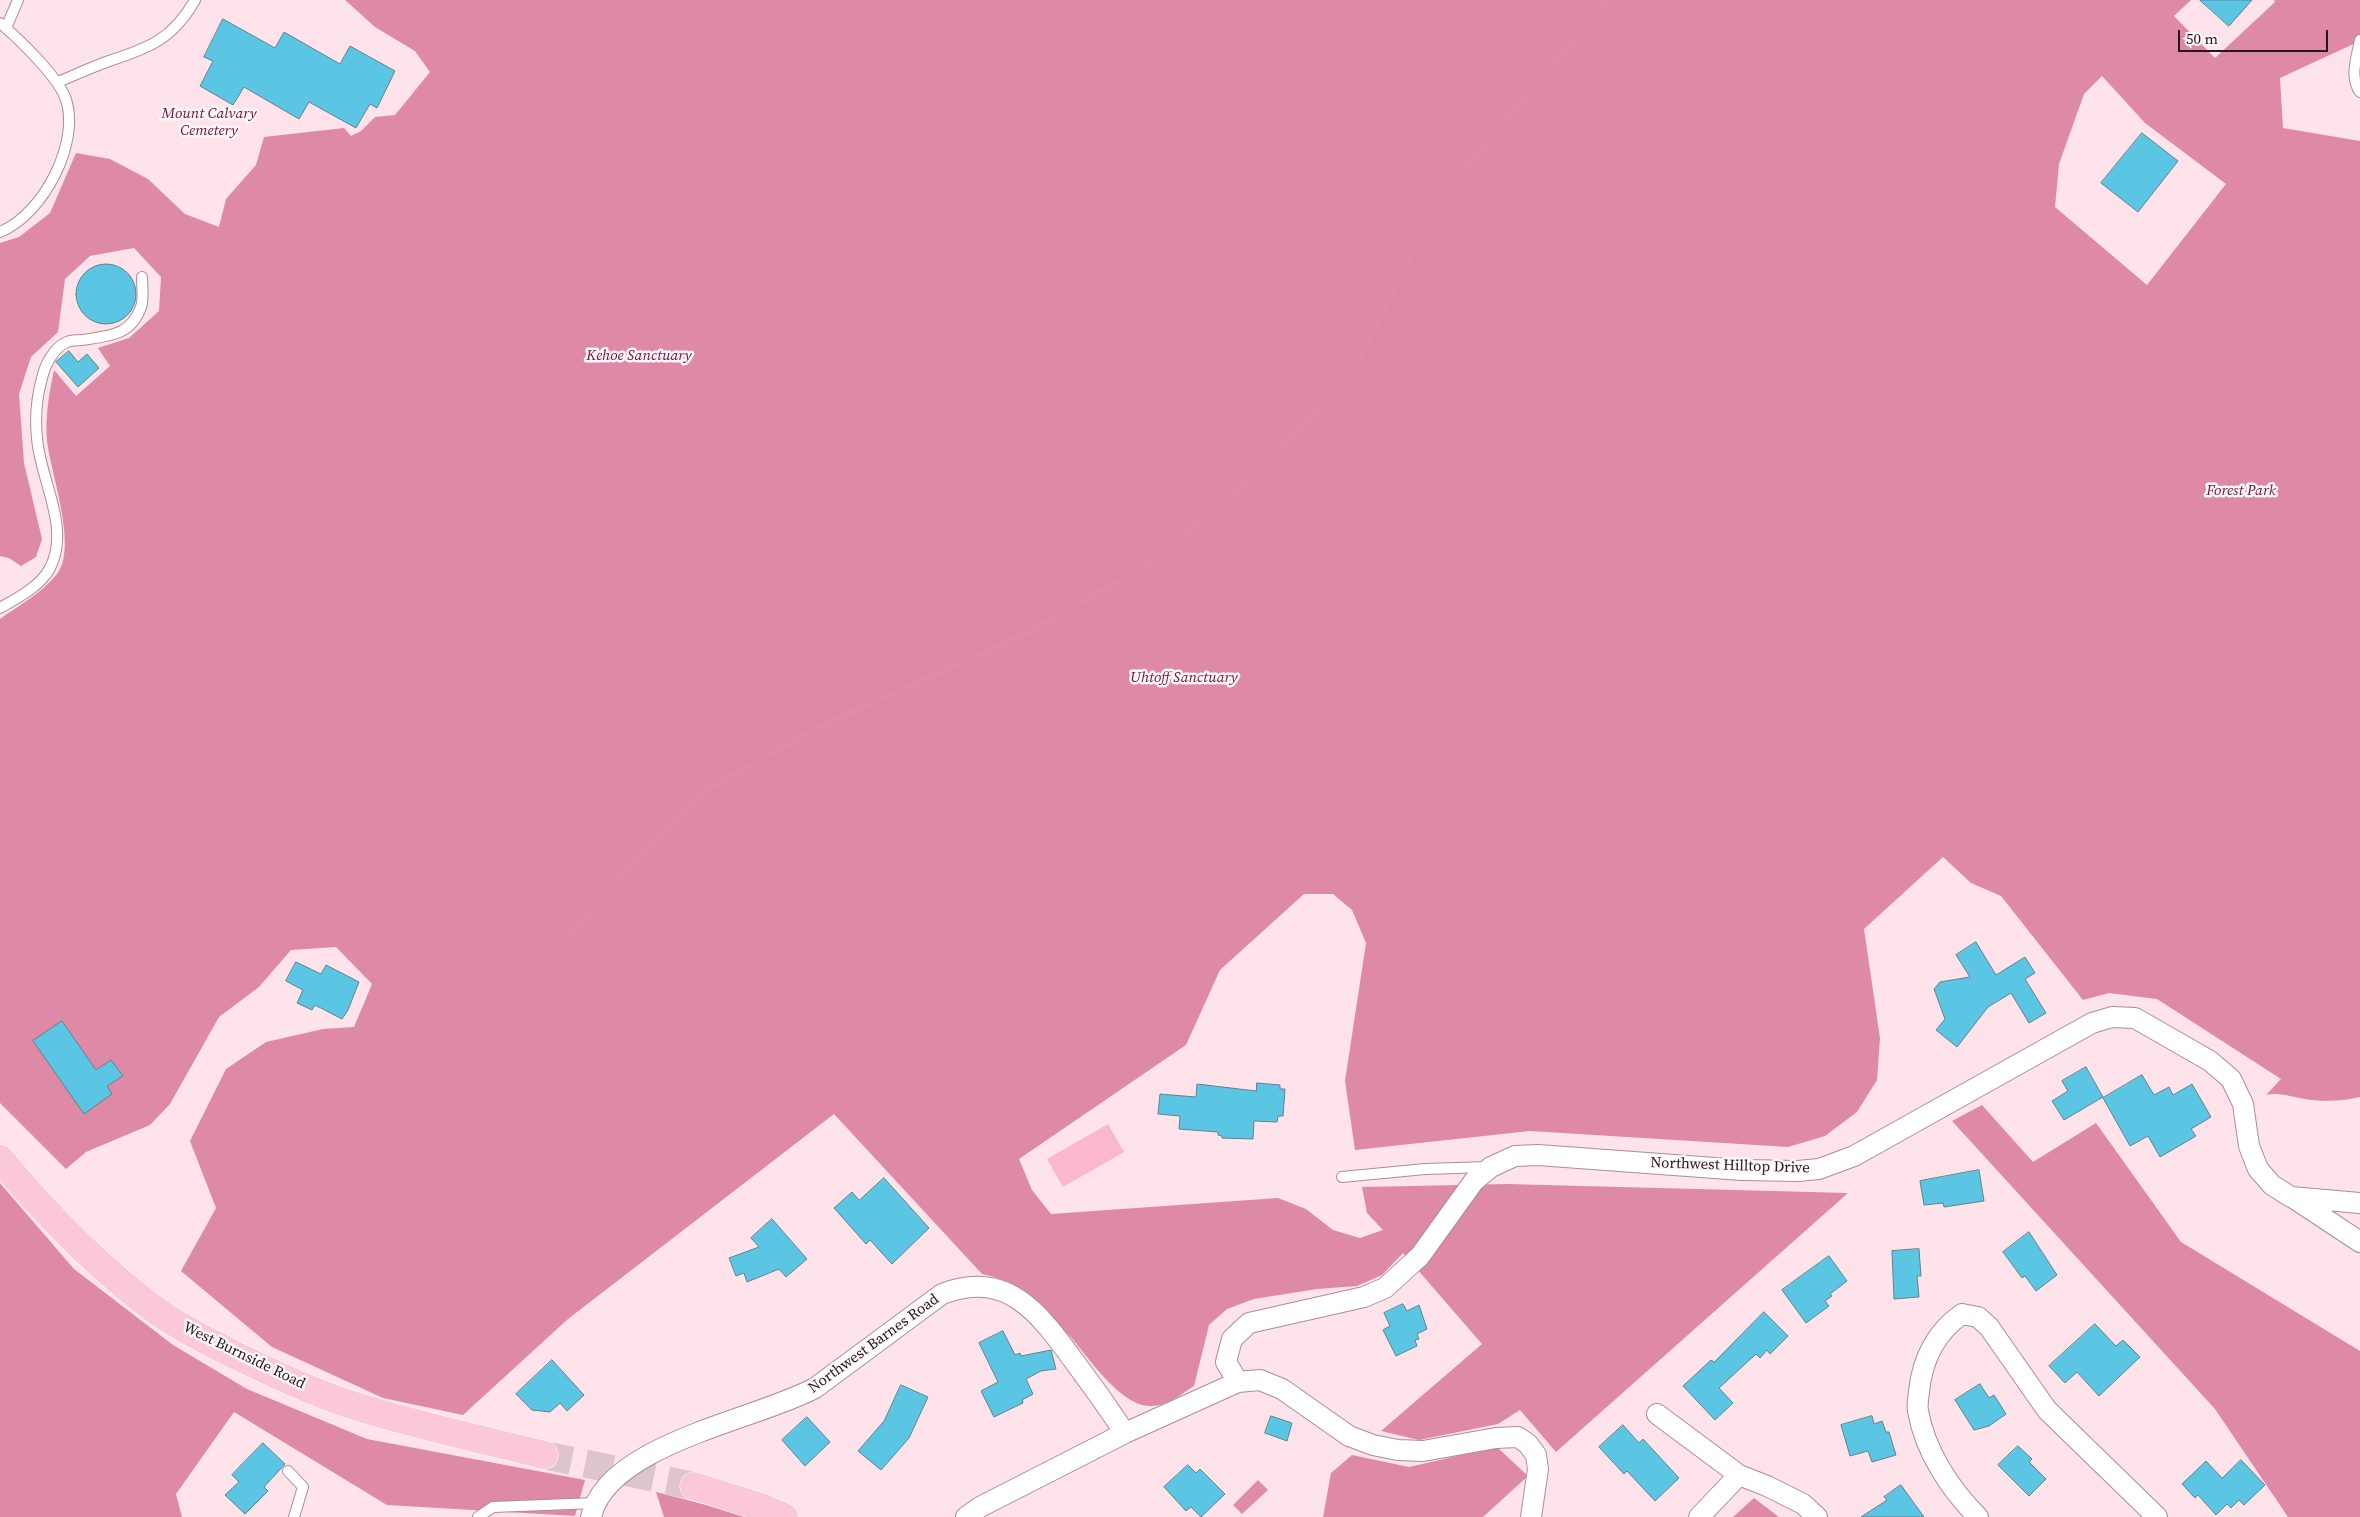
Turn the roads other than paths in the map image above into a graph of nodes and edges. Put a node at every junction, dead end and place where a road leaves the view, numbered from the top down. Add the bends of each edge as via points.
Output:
1 (18, 0) edge
2 (195, 0) edge
3 (3, 25) edge
4 (2360, 40) edge
5 (58, 82) junction
6 (2360, 92) edge
7 (0, 232) edge
8 (142, 277) dead end
9 (0, 608) edge
10 (0, 1159) edge
11 (1491, 1166) junction
12 (1342, 1177) dead end
13 (2291, 1197) junction
14 (2360, 1203) edge
15 (2360, 1242) edge
16 (1238, 1382) junction
17 (1657, 1414) dead end
18 (1125, 1433) junction
19 (544, 1454) tunnel mouth
20 (288, 1471) dead end
21 (1739, 1475) junction
22 (694, 1486) tunnel mouth
23 (594, 1510) edge
24 (1536, 1516) edge
25 (294, 1517) edge
26 (478, 1517) edge
27 (784, 1517) edge
28 (966, 1517) edge
29 (1699, 1517) edge
30 (1817, 1517) edge
31 (1978, 1517) edge
32 (2157, 1517) edge

1 - 3 lane
2 - 5 lane via 177,26 162,40
3 - 5 lane
4 - 6 lane via 2354,73
5 - 7 lane via 66,98 68,112 61,160 42,197 24,216
8 - 9 lane via 142,306 132,323 115,336 67,342 48,361 39,396 37,439 58,544 50,569 37,583
10 - 19 main road, West Burnside Road via 87,1254 155,1310 220,1348 363,1409
11 - 12 lane
11 - 13 street, Northwest Hilltop Drive via 1515,1156 1538,1155 1742,1170 1820,1169 1854,1156 2092,1023 2112,1016 2135,1018 2154,1028 2210,1060 2230,1079 2243,1104 2249,1146 2258,1169
11 - 16 street, Northwest Hilltop Drive via 1474,1181 1420,1256 1385,1288 1364,1297 1249,1322 1232,1339 1226,1362
13 - 14 street
13 - 15 street, Northwest Hilltop Drive
16 - 18 street
16 - 24 street via 1260,1380 1282,1390 1349,1436 1398,1450 1423,1451 1518,1437 1536,1455
17 - 21 street
18 - 23 street, Northwest Barnes Road via 1051,1329 1030,1307 997,1290 980,1286 962,1287 942,1294 794,1400 699,1432 626,1468 608,1483
18 - 28 street
20 - 25 lane via 303,1487
21 - 29 street
21 - 30 street via 1803,1504
22 - 27 main road
23 - 26 lane via 493,1507
31 - 32 street via 1939,1468 1917,1410 1925,1361 1948,1324 1962,1314 1978,1317 1989,1327 2046,1410

